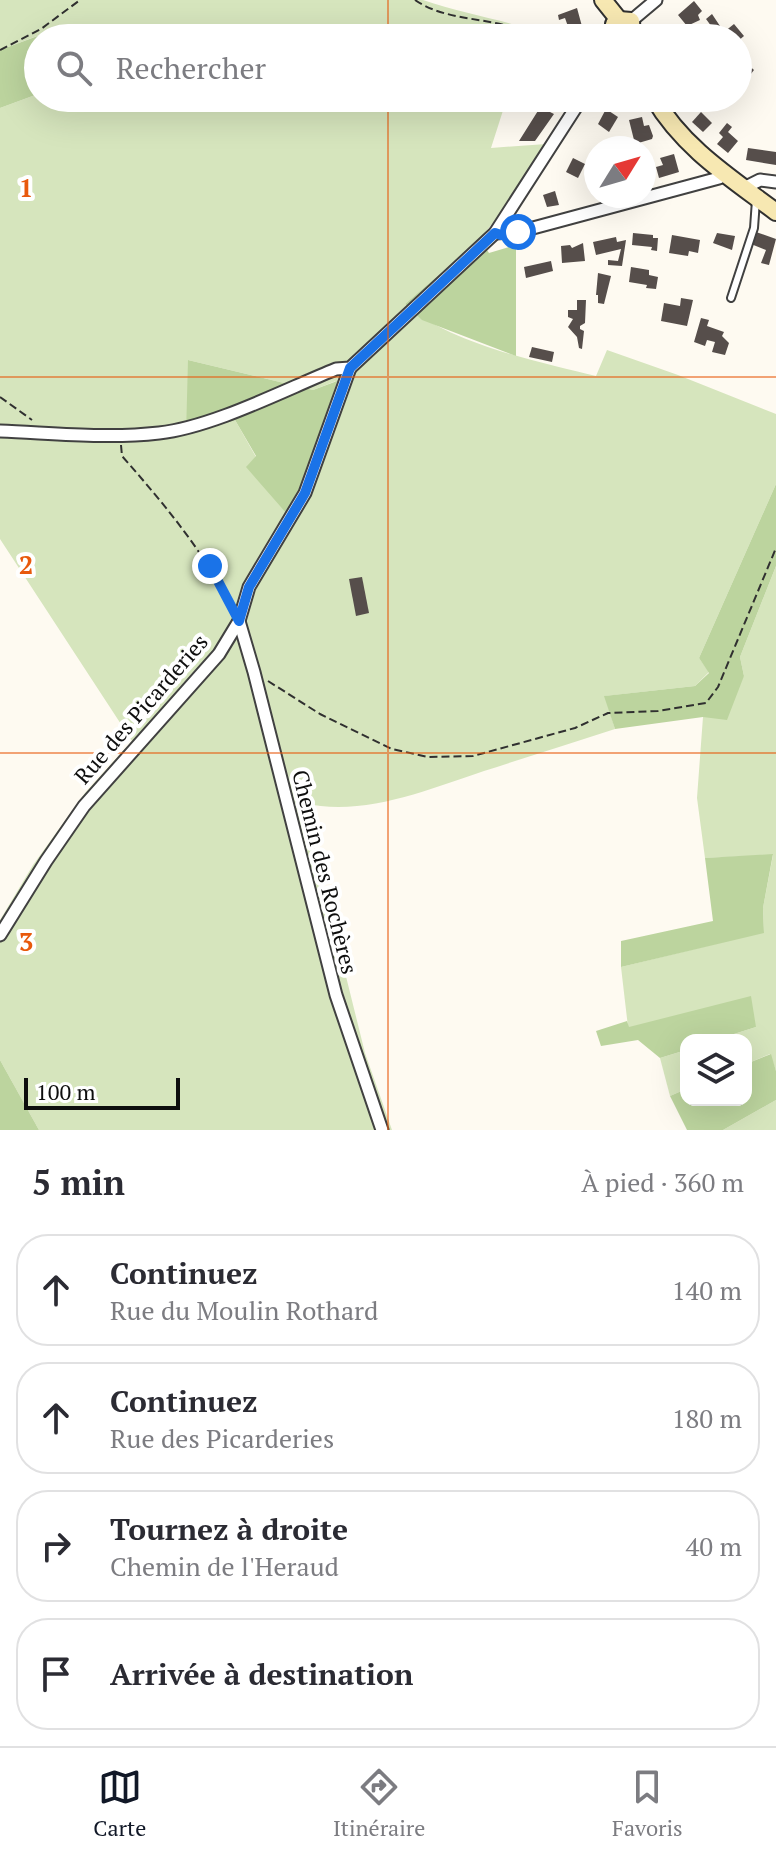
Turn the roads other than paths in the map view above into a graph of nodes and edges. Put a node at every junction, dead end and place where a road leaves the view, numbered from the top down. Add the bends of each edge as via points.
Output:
1 (603, 0) edge
2 (656, 0) edge
3 (625, 24) edge
4 (629, 24) edge
5 (573, 112) edge
6 (664, 112) edge
7 (723, 173) junction
8 (776, 182) edge
9 (750, 192) junction
10 (776, 212) edge
11 (495, 233) junction
12 (731, 298) dead end
13 (350, 368) junction
14 (0, 431) edge
15 (239, 621) junction
16 (0, 935) edge
17 (382, 1130) edge

1 - 3 main road
2 - 4 street
5 - 11 street
6 - 7 main road
7 - 9 main road
7 - 11 street via 518,232
8 - 9 street via 760,180
9 - 10 main road
9 - 12 lane via 754,228
11 - 13 street
13 - 14 street via 336,369 200,425 161,433
13 - 15 street, Rue des Picarderies via 305,493 249,587
15 - 16 street, Rue des Picarderies via 219,654 84,806
15 - 17 street, Chemin des Rochères via 336,995

